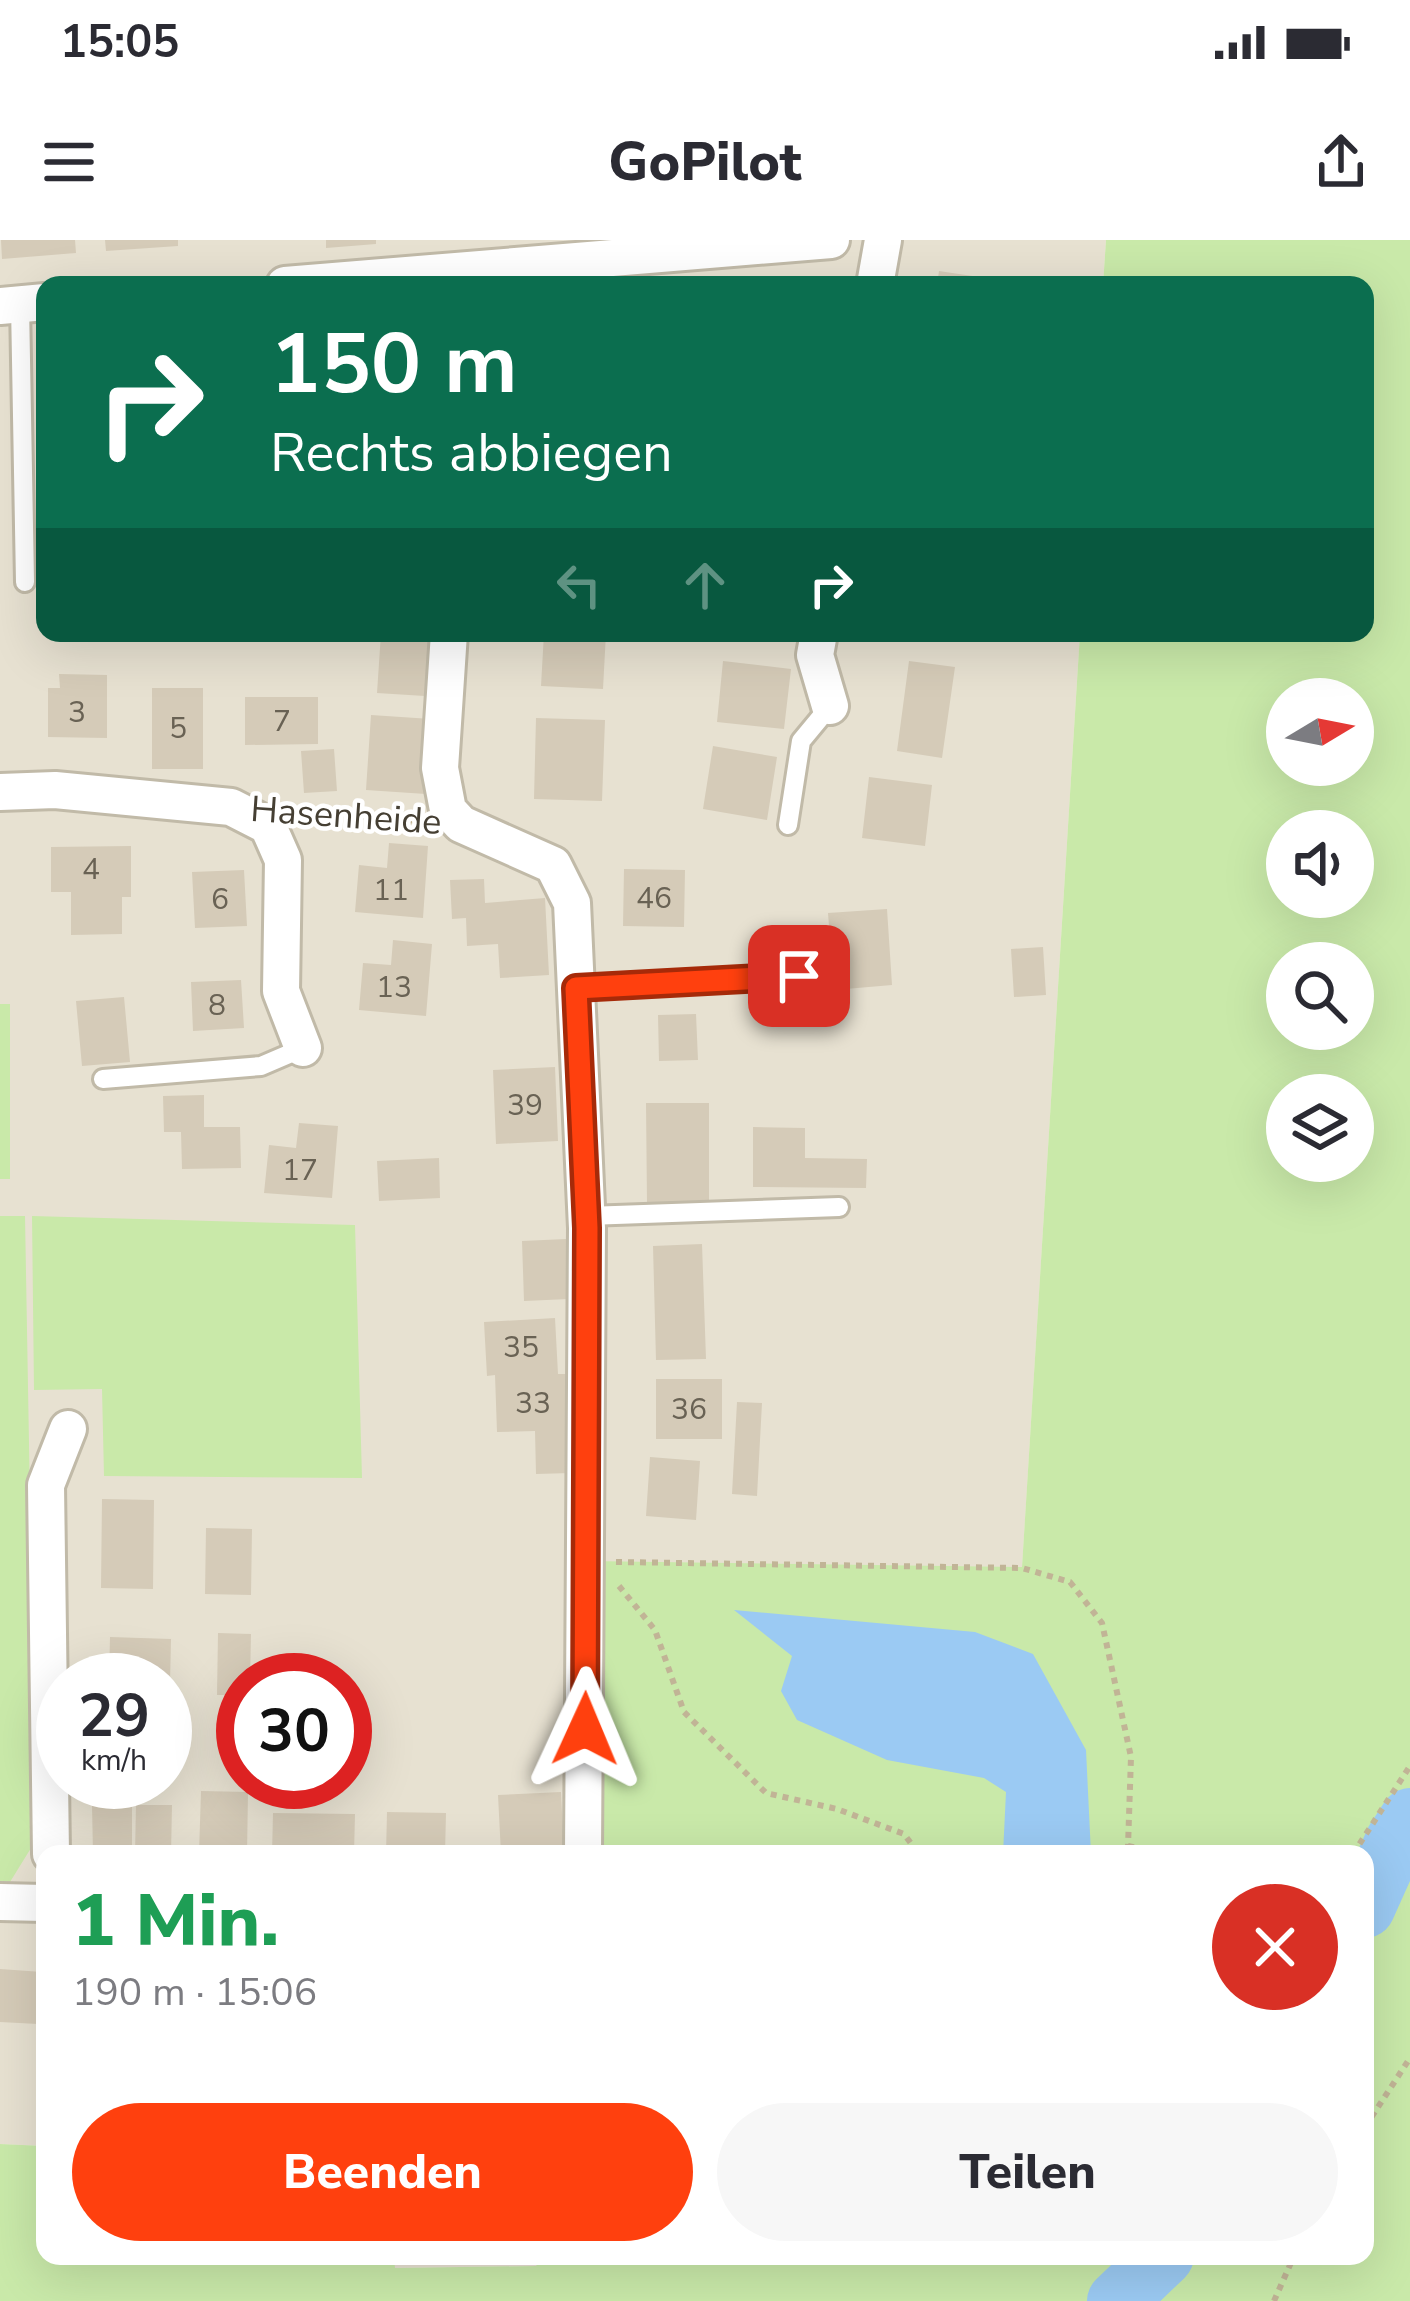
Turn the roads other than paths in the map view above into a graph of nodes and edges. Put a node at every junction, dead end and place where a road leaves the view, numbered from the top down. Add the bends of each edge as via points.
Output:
1 (832, 240) edge
2 (883, 240) edge
3 (793, 242) edge
4 (490, 276) edge
5 (877, 276) edge
6 (22, 304) edge
7 (25, 582) dead end
8 (448, 642) edge
9 (817, 642) edge
10 (830, 706) joint
11 (0, 792) edge
12 (788, 825) dead end
13 (799, 976) dead end
14 (576, 988) junction
15 (303, 1048) joint
16 (103, 1079) dead end
17 (839, 1207) dead end
18 (587, 1216) junction
19 (68, 1429) dead end
20 (51, 1845) edge
21 (583, 1845) edge
22 (0, 1902) edge
23 (36, 1903) edge

1 - 3 street
2 - 5 street
3 - 4 street
6 - 7 lane
8 - 14 street via 440,768 448,810 461,824 553,865 572,902
9 - 10 street
10 - 12 lane via 801,741
11 - 15 street, Hasenheide via 231,807 268,826 284,860 280,991
13 - 14 lane
14 - 18 street
15 - 16 lane, Hasenheide via 261,1066
17 - 18 lane
18 - 21 street
19 - 20 street via 46,1485
22 - 23 street

